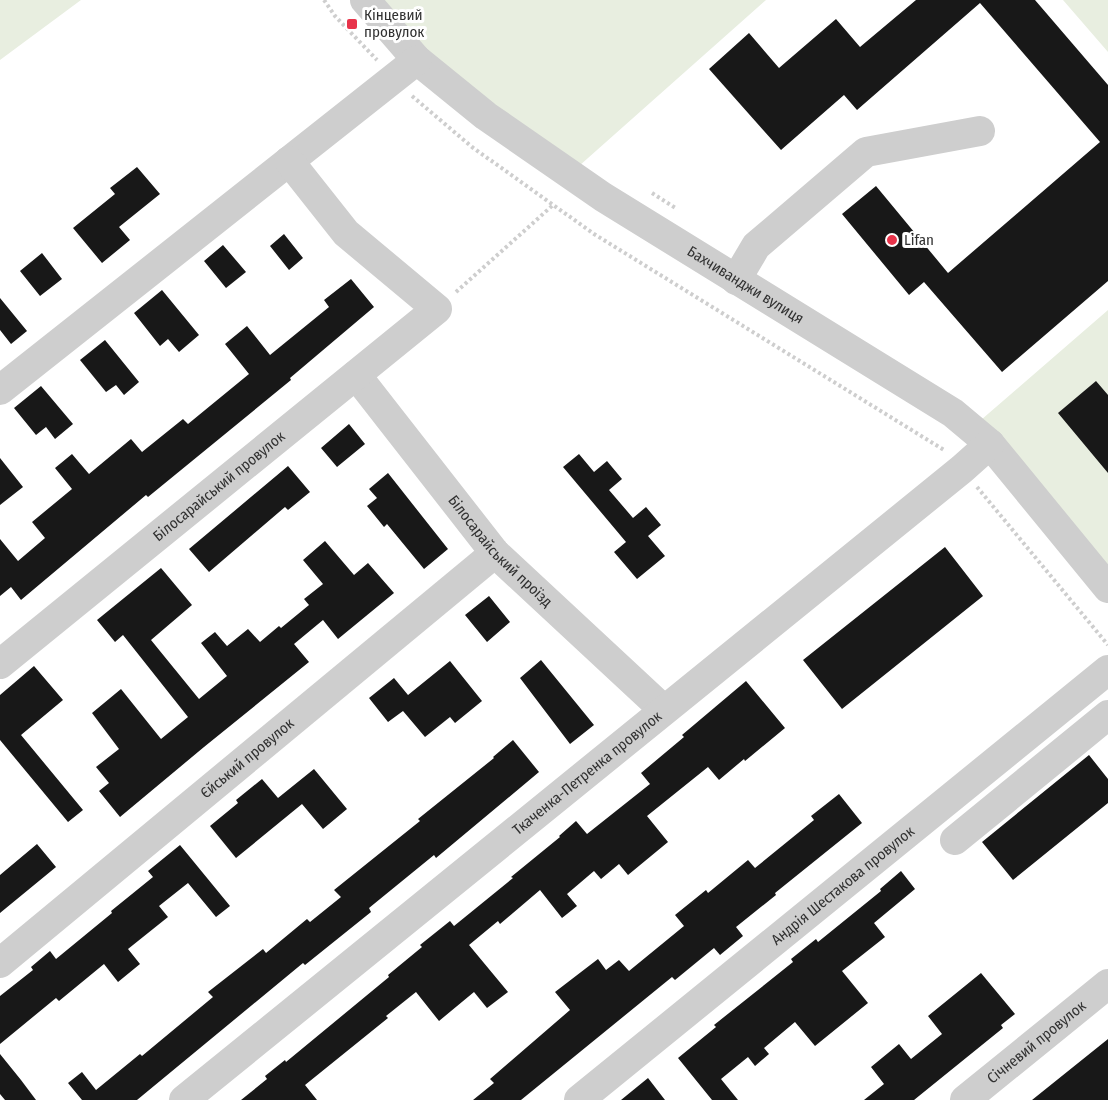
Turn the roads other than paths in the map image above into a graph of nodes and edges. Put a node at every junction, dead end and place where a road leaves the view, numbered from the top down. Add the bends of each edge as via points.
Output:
1 (365, 0) edge
2 (417, 60) junction
3 (980, 131) dead end
4 (289, 161) junction
5 (736, 280) junction
6 (356, 375) junction
7 (0, 390) edge
8 (990, 444) junction
9 (495, 552) junction
10 (1108, 588) edge
11 (0, 664) edge
12 (1108, 670) edge
13 (664, 710) junction
14 (1108, 715) edge
15 (976, 777) junction
16 (999, 804) junction
17 (955, 840) dead end
18 (0, 963) edge
19 (1108, 984) edge
20 (184, 1100) edge
21 (579, 1100) edge
22 (965, 1100) edge

1 - 2 street, Бахчиванджи вулиця
2 - 4 street
2 - 5 street, Бахчиванджи вулиця via 486,116 603,197
3 - 5 street via 866,152 756,246
4 - 6 street, Білосарайський провулок via 346,233 437,309
4 - 7 street
5 - 8 street, Бахчиванджи вулиця via 953,413
6 - 9 street, Білосарайський проїзд
6 - 11 street, Білосарайський провулок
8 - 10 street, Бахчиванджи вулиця
8 - 13 street, Ткаченка-Петренка провулок
9 - 13 street, Білосарайський проїзд
9 - 18 street, Єйський провулок
12 - 15 street, Андрія Шестакова провулок
13 - 20 street, Ткаченка-Петренка провулок
14 - 16 street
15 - 16 street
15 - 21 street, Андрія Шестакова провулок
16 - 17 street
19 - 22 street, Січневий провулок

